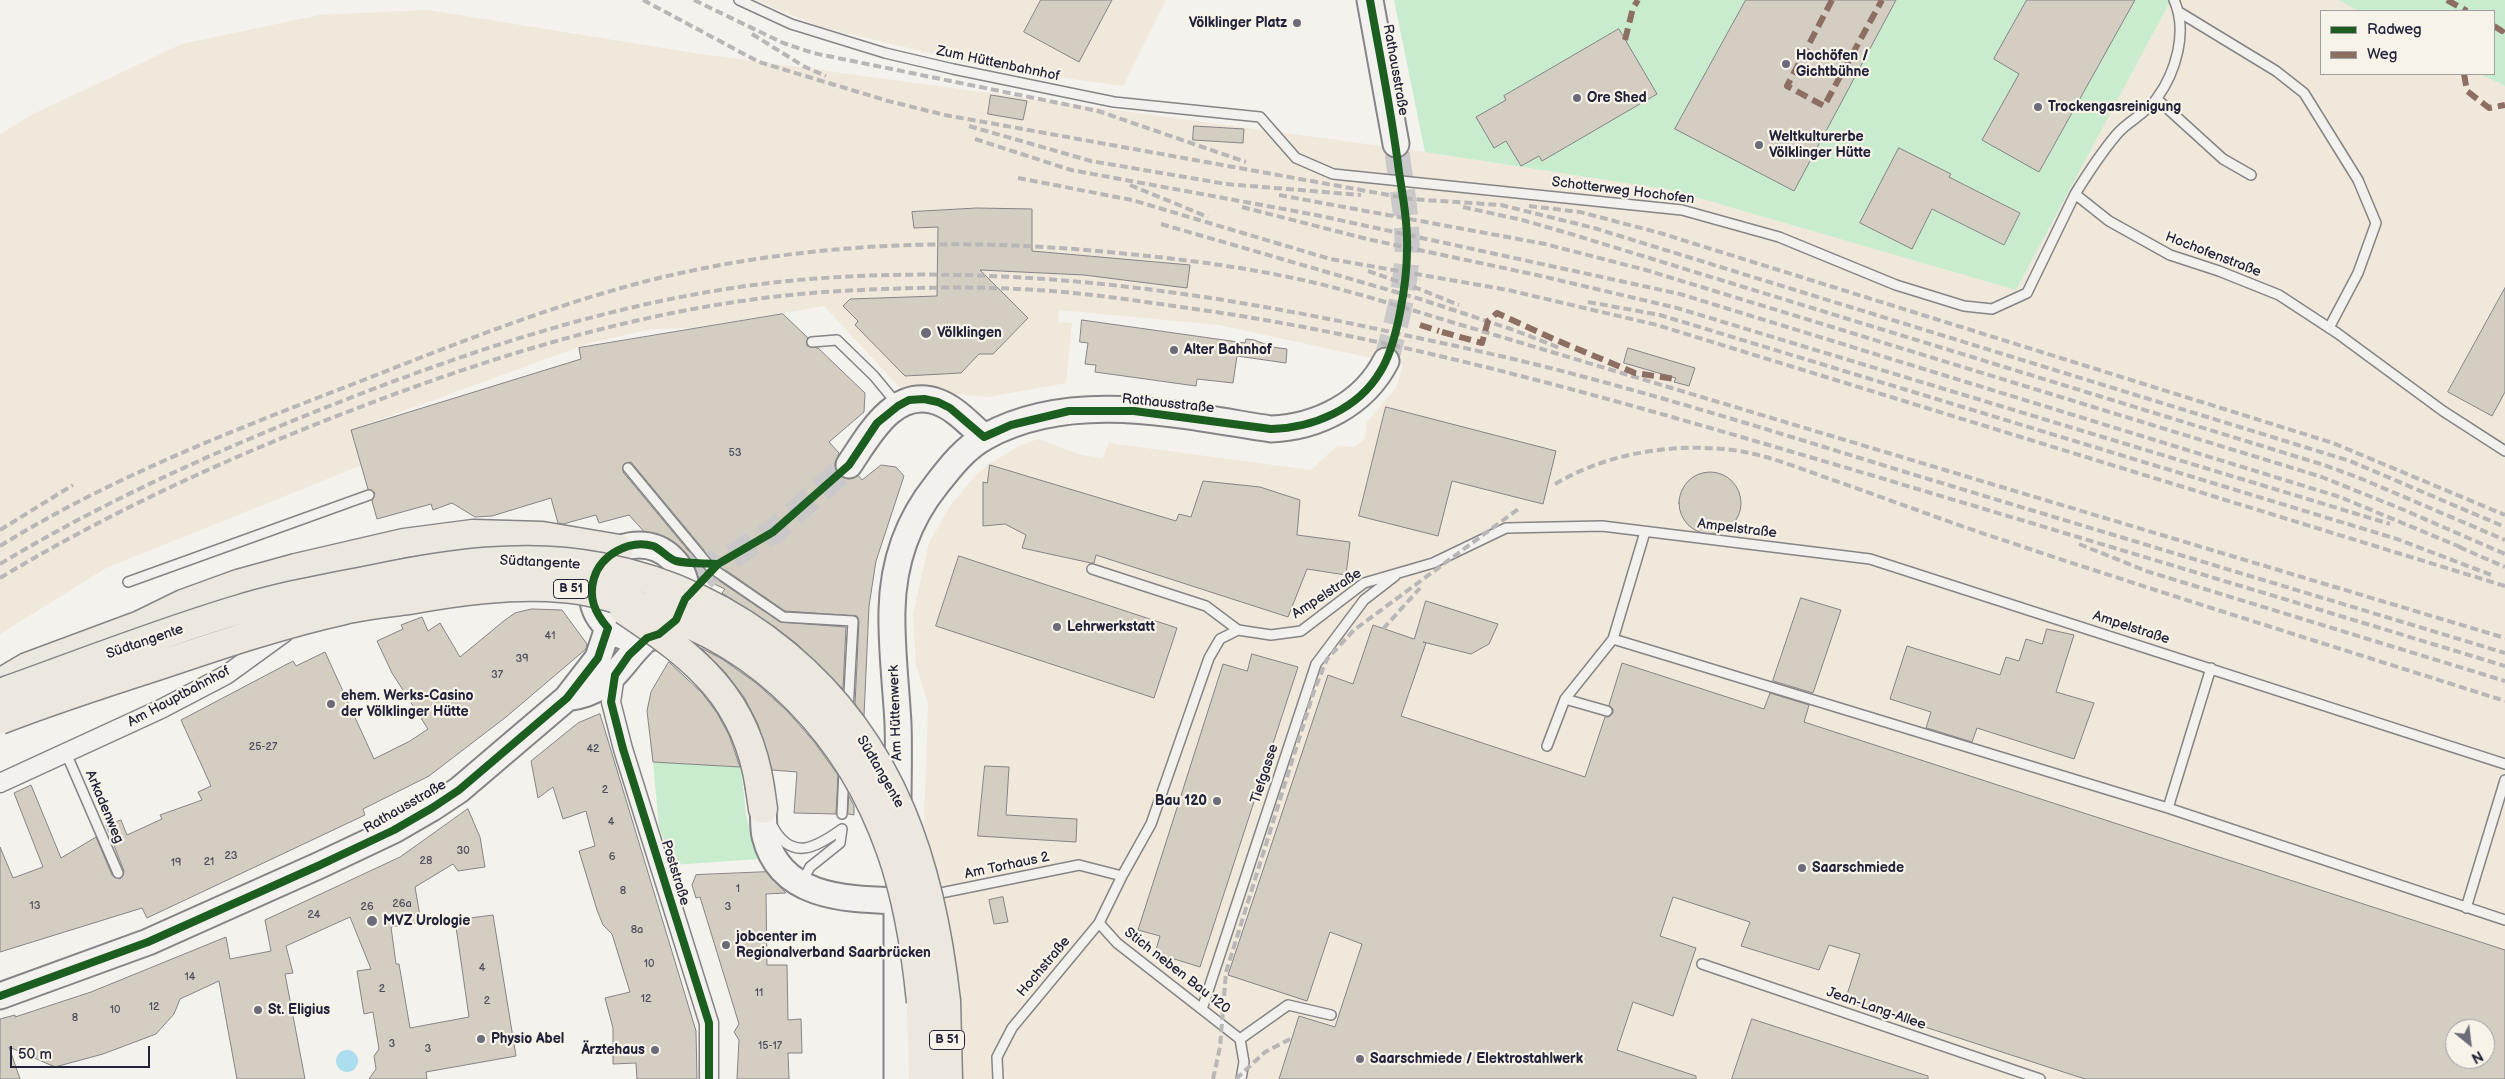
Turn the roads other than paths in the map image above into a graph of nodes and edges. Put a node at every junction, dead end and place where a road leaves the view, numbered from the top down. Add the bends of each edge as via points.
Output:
1 (739, 0) edge
2 (1370, 0) edge
3 (2174, 0) edge
4 (2179, 12) junction
5 (2157, 99) junction
6 (1260, 117) joint
7 (1396, 144) tunnel mouth
8 (2251, 176) dead end
9 (2075, 194) junction
10 (2333, 330) junction
11 (812, 342) dead end
12 (1386, 360) tunnel mouth
13 (898, 406) junction
14 (984, 437) junction
15 (2505, 451) edge
16 (849, 465) tunnel mouth
17 (628, 468) dead end
18 (369, 495) dead end
19 (1646, 532) junction
20 (619, 549) junction
21 (689, 567) junction
22 (1092, 569) dead end
23 (1398, 573) junction
24 (128, 582) dead end
25 (596, 597) junction
26 (685, 599) junction
27 (608, 628) junction
28 (1238, 630) junction
29 (647, 638) junction
30 (1613, 639) junction
31 (2211, 668) junction
32 (615, 674) junction
33 (0, 683) edge
34 (0, 693) edge
35 (567, 698) junction
36 (1565, 699) junction
37 (1606, 711) dead end
38 (0, 720) edge
39 (1547, 746) dead end
40 (66, 753) junction
41 (2505, 764) edge
42 (2505, 780) edge
43 (0, 783) edge
44 (762, 798) junction
45 (2168, 808) junction
46 (842, 814) dead end
47 (118, 873) dead end
48 (1122, 876) junction
49 (802, 884) junction
50 (897, 901) junction
51 (2466, 908) junction
52 (2505, 920) edge
53 (1099, 924) junction
54 (1702, 964) dead end
55 (0, 996) edge
56 (934, 1001) junction
57 (1202, 1009) junction
58 (1331, 1015) dead end
59 (1240, 1038) junction
60 (710, 1079) edge
61 (897, 1079) edge
62 (923, 1079) edge
63 (948, 1079) edge
64 (998, 1079) edge
65 (1241, 1079) edge
66 (2040, 1079) edge

1 - 6 lane, Zum Hüttenbahnhof via 791,24 885,53 953,69 1114,102
2 - 7 main road, Rathausstraße
3 - 4 lane
4 - 5 lane via 2178,57
4 - 10 lane via 2276,70 2304,93 2358,180 2376,223
5 - 8 lane via 2223,158
5 - 9 lane via 2118,132
6 - 9 lane, Schotterweg Hochofen via 1296,158 1333,174 1682,210 1779,237 1896,285 1964,306 1992,309 2028,293
9 - 10 lane, Hochofenstraße via 2109,221 2170,256 2219,270 2279,295
10 - 15 lane, Hochofenstraße via 2443,411
11 - 13 lane via 837,340 874,376
12 - 14 main road, Rathausstraße via 1369,387 1340,410 1288,428 1271,429 1134,411 1069,411 1011,425
13 - 14 main road via 909,400 938,402
13 - 16 main road via 877,423
14 - 50 main road, Am Hüttenwerk via 965,451 925,498 903,540 897,568 892,609 898,726
17 - 46 lane via 710,567 783,617 853,620
18 - 24 lane
19 - 23 lane, Ampelstraße via 1602,526 1506,528 1433,563
19 - 30 lane
19 - 31 lane, Ampelstraße via 1870,559
20 - 21 main road via 652,546
20 - 25 main road via 596,571 591,588
20 - 33 main road via 542,536 473,534 404,543 238,584 28,667
21 - 26 main road, Rathausstraße
21 - 26 main road via 682,572
22 - 28 lane via 1206,606
23 - 28 lane, Ampelstraße via 1364,584 1300,631 1271,635
23 - 57 lane, Tiefgasse via 1364,600 1316,664
25 - 27 main road via 597,614
25 - 38 main road, Südtangente / B 51, bridge via 564,588 486,589 346,610 230,642
25 - 40 street, Am Hauptbahnhof via 436,590 386,598 330,614 291,628 210,684
25 - 44 main road, bridge via 670,641 707,674 735,710 749,742
25 - 56 main road, Südtangente / B 51, bridge via 682,619 732,645 775,678 825,730 865,792 891,850 916,957
26 - 29 main road, Rathausstraße via 676,620 664,631
27 - 29 main road via 625,636
27 - 35 main road, Rathausstraße via 598,658
28 - 48 lane via 1220,639 1209,658 1150,824
29 - 32 main road, Rathausstraße
30 - 36 lane
30 - 45 lane
31 - 41 lane, Ampelstraße
31 - 45 lane
32 - 35 main road, Rathausstraße via 605,686 586,695
32 - 60 street, Poststraße via 611,702 623,749 709,1023
34 - 56 main road, Südtangente / B 51, bridge via 238,609 414,571 492,561 538,561 597,566 666,585 726,612 763,636 817,684 857,732 889,784 925,877 940,947
35 - 55 main road, Rathausstraße via 459,790 394,830 148,942
36 - 37 lane
36 - 39 lane
40 - 43 street, Am Hauptbahnhof
40 - 47 lane, Arkadenweg
42 - 51 lane
44 - 49 main road via 765,836 785,872
44 - 49 lane via 782,841 800,849 821,844 842,829 840,843 810,867
45 - 51 lane
48 - 50 lane, Am Torhaus 2 via 1079,865
48 - 53 lane, Hochstraße
49 - 50 main road via 835,897
50 - 61 main road, Am Hüttenwerk
51 - 52 lane
53 - 57 lane, Stich neben Bau 120 via 1117,943
53 - 64 lane, Hochstraße via 1012,1028 997,1057
54 - 66 lane, Jean-Lang-Allee
56 - 62 main road, Südtangente / B 51
56 - 63 main road, Südtangente / B 51
57 - 59 lane, Stich neben Bau 120
58 - 59 lane via 1288,1005
59 - 65 lane via 1244,1062

